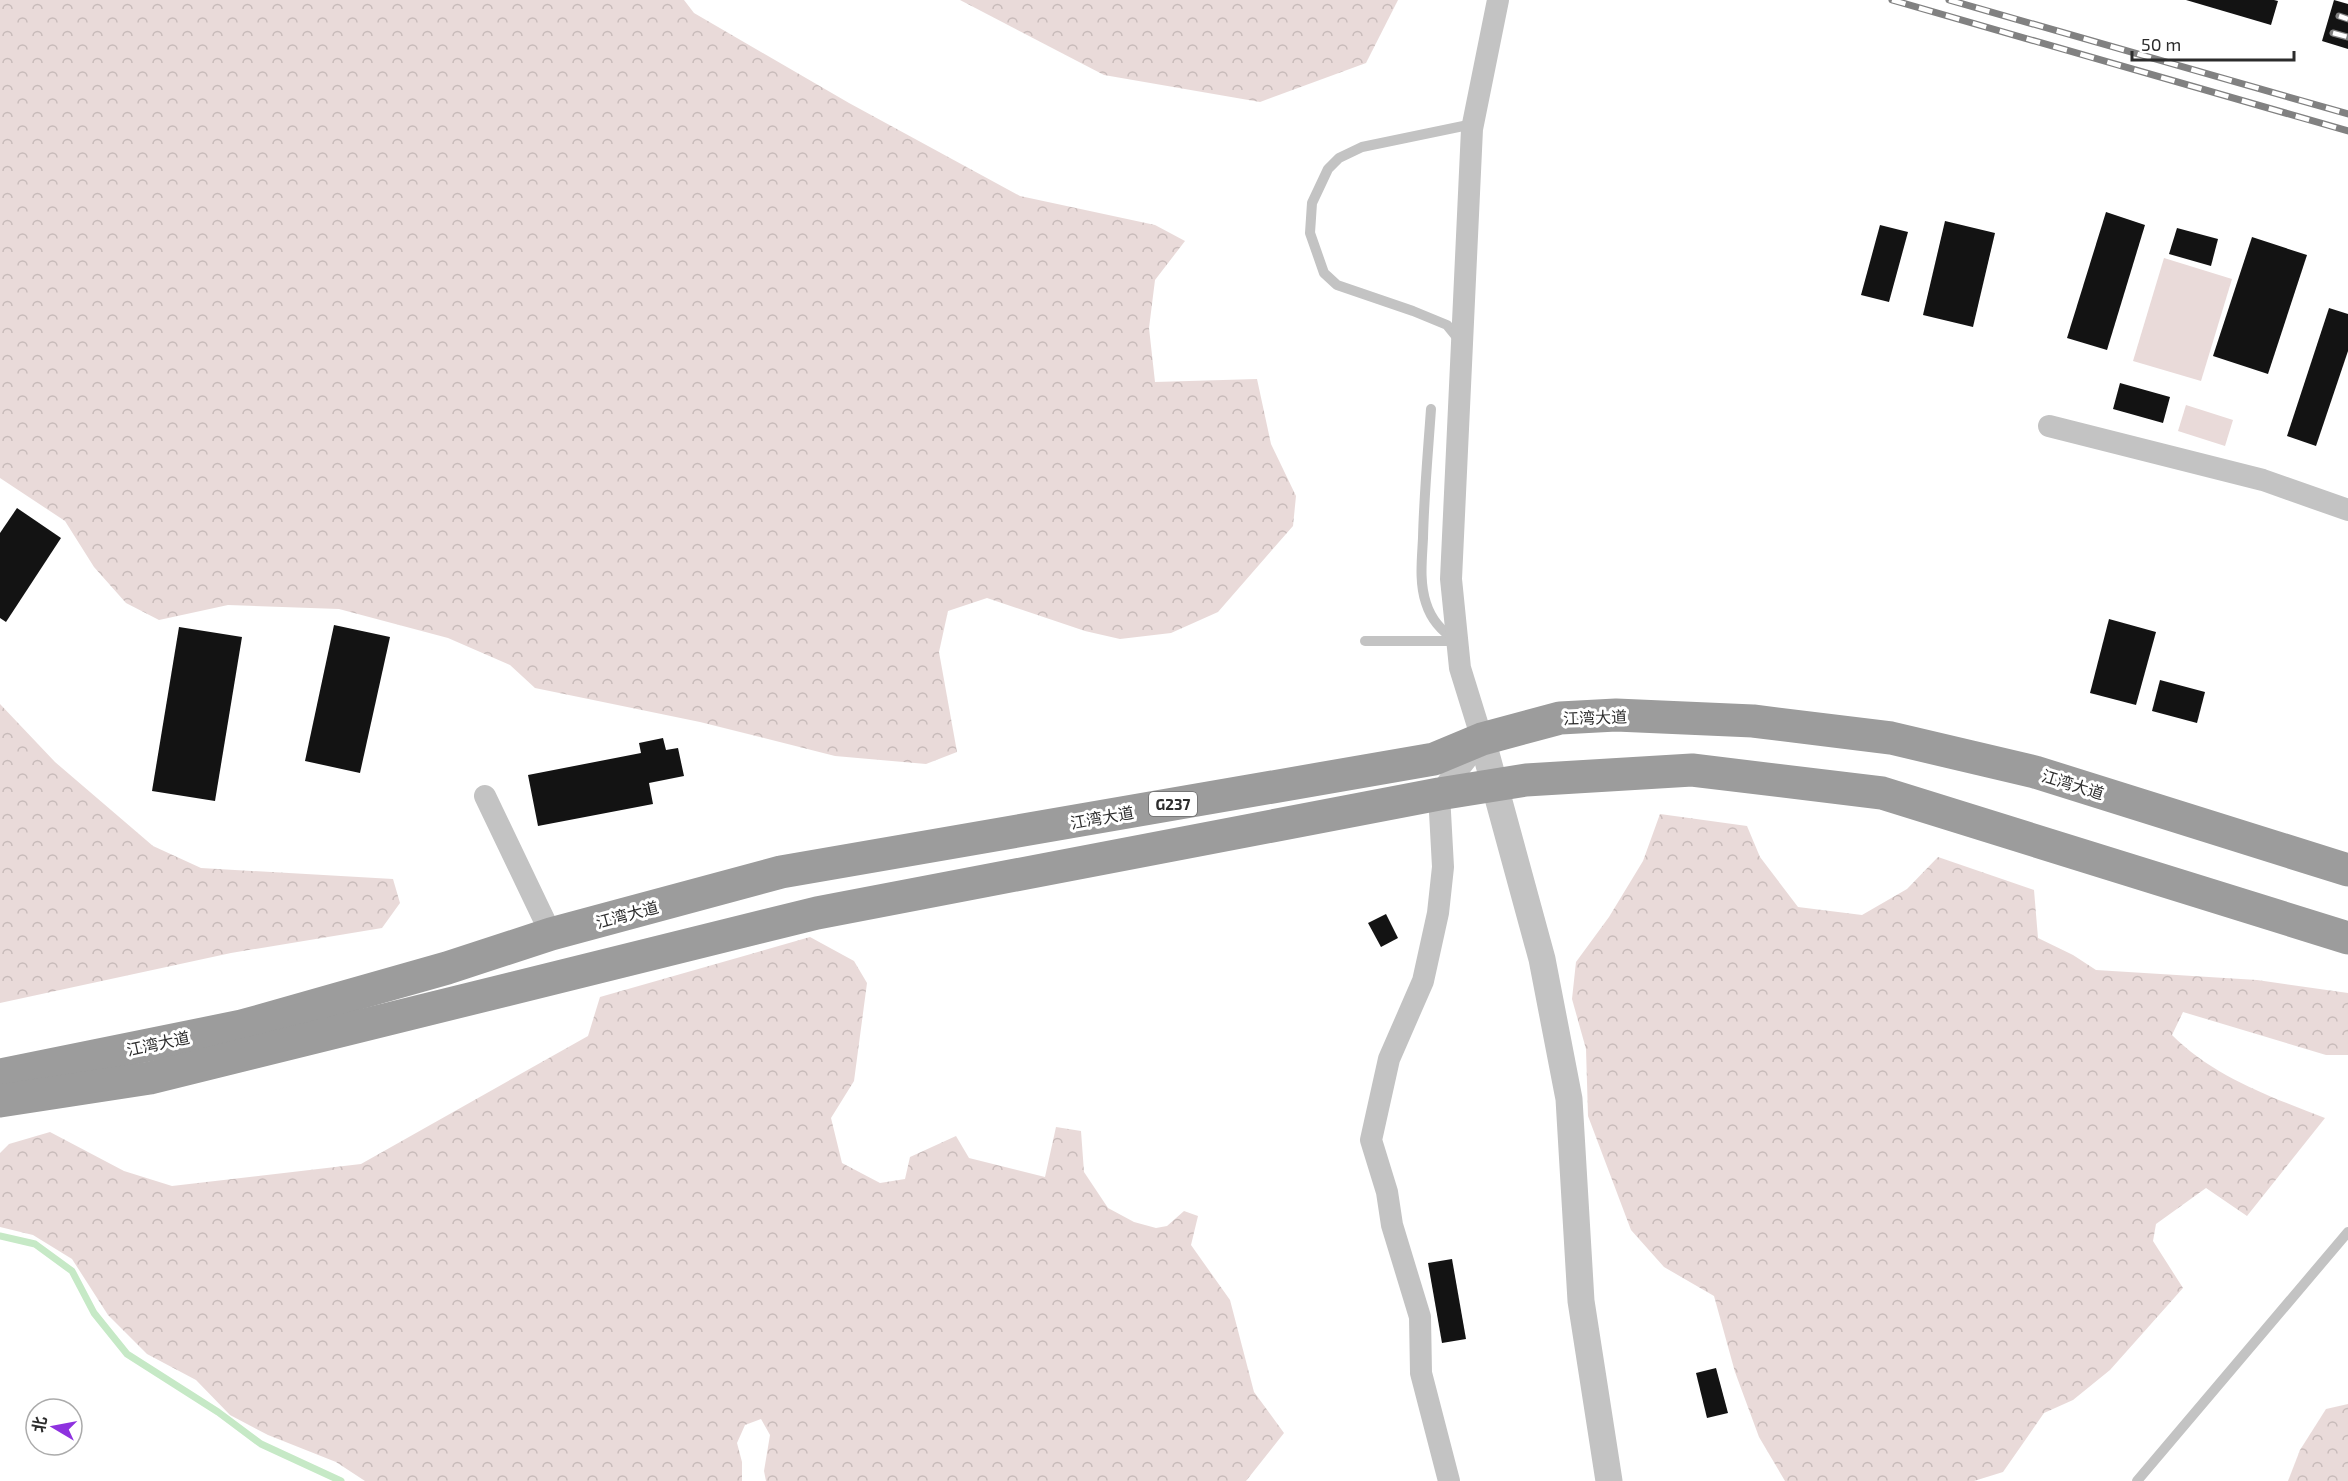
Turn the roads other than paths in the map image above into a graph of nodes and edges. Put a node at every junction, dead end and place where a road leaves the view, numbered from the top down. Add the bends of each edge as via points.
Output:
1 (1498, 0) edge
2 (1474, 123) junction
3 (1462, 344) junction
4 (1431, 409) dead end
5 (2049, 426) dead end
6 (2348, 510) edge
7 (1365, 641) dead end
8 (1457, 641) junction
9 (1482, 739) junction
10 (1494, 785) junction
11 (1439, 794) junction
12 (485, 796) dead end
13 (2348, 870) edge
14 (550, 934) junction
15 (2348, 938) edge
16 (0, 1075) edge
17 (0, 1101) edge
18 (2348, 1232) edge
19 (1449, 1481) edge
20 (1608, 1481) edge
21 (2137, 1481) edge

1 - 2 street
2 - 3 street
2 - 3 lane via 1362,147 1339,158 1328,169 1312,203 1310,233 1324,273 1337,285 1447,326
3 - 8 street via 1451,579
4 - 8 lane via 1422,578 1426,603 1436,623
5 - 6 street via 2263,480
7 - 8 lane
8 - 9 street via 1460,668
9 - 10 street
9 - 11 street
9 - 13 highway, 江湾大道 / G237 via 1560,717 1616,715 1753,721 1890,738 2035,772
9 - 14 highway, 江湾大道 / G237 via 1434,759 781,873
10 - 11 highway, 江湾大道 / G237
10 - 15 highway, 江湾大道 / G237 via 1692,770 1882,793
10 - 20 street via 1542,959 1569,1099 1581,1301
11 - 17 highway, 江湾大道 / G237 via 817,913 150,1078
11 - 19 street via 1443,867 1438,913 1423,981 1389,1059 1371,1140 1420,1317 1421,1373
12 - 14 street
14 - 16 highway, 江湾大道 / G237 via 447,968 242,1026
18 - 21 lane

